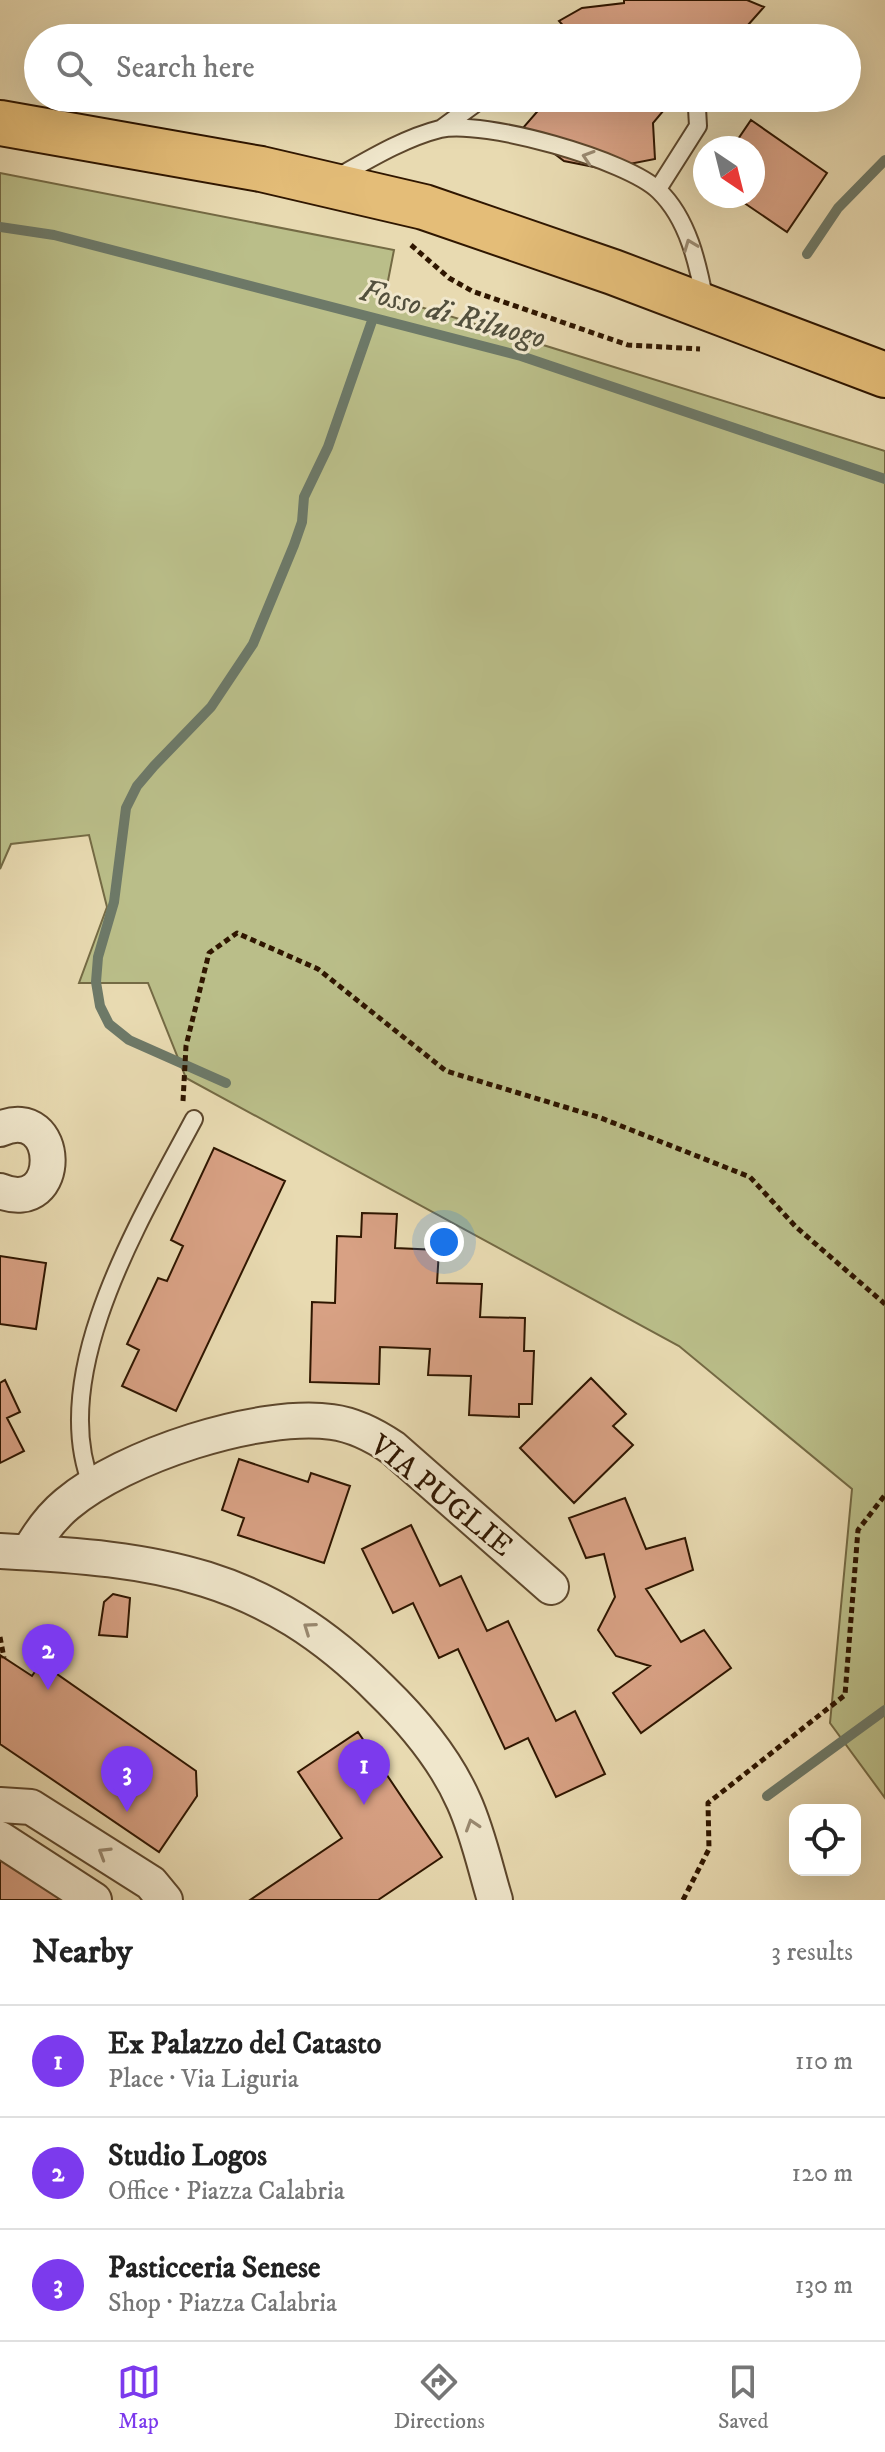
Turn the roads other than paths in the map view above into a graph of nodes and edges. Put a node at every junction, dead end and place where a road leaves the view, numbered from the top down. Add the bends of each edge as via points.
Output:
1 (464, 112) edge
2 (697, 112) edge
3 (0, 123) edge
4 (441, 129) junction
5 (326, 183) junction
6 (658, 189) junction
7 (706, 307) junction
8 (885, 375) edge
9 (194, 1119) road end
10 (0, 1129) edge
11 (0, 1191) edge
12 (92, 1486) junction
13 (15, 1551) edge
14 (551, 1587) dead end
15 (0, 1805) edge
16 (0, 1839) edge
17 (94, 1900) edge
18 (165, 1900) edge
19 (495, 1900) edge

1 - 4 lane
2 - 6 lane via 698,126
3 - 5 main road
4 - 5 lane
6 -> 4 lane via 638,176 548,144 493,130
5 - 7 main road via 499,231
7 -> 6 lane via 687,236
7 - 8 main road
9 - 12 lane via 147,1207 92,1343 80,1412 82,1456
10 - 11 street via 16,1125 37,1133 49,1152 49,1163 47,1174 31,1191
12 - 13 street, VIA PUGLIE
12 - 14 street, VIA PUGLIE via 162,1454 247,1427 307,1420 351,1425 407,1459
19 -> 13 street via 471,1820 454,1784 404,1714 337,1648 290,1615 227,1583 155,1564
18 -> 15 street via 151,1883 31,1807
16 - 17 street

